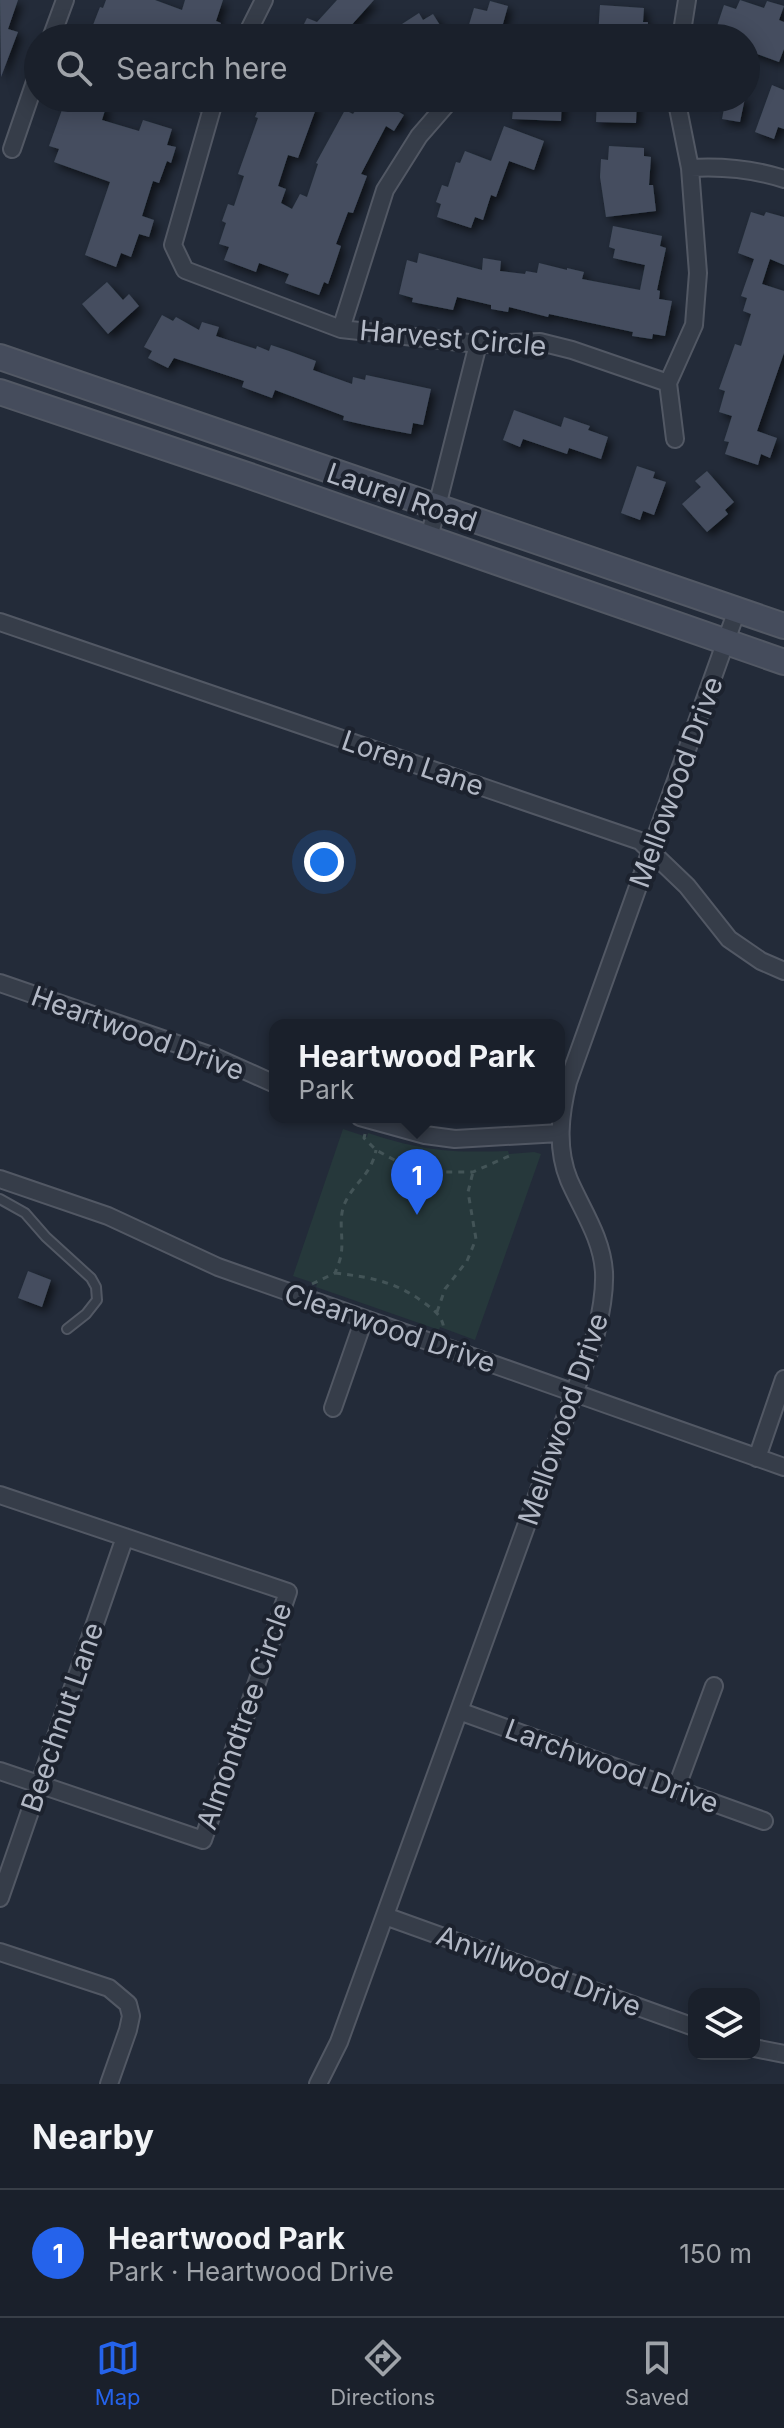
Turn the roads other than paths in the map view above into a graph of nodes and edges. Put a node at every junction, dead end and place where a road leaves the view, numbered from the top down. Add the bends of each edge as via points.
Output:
1 (65, 0) edge
2 (264, 0) edge
3 (687, 0) edge
4 (56, 24) edge
5 (252, 24) edge
6 (683, 24) edge
7 (25, 112) edge
8 (210, 112) edge
9 (440, 112) edge
10 (679, 112) edge
11 (12, 149) dead end
12 (690, 168) junction
13 (784, 179) edge
14 (341, 329) junction
15 (478, 344) junction
16 (0, 357) edge
17 (668, 383) junction
18 (0, 392) edge
19 (675, 439) dead end
20 (437, 507) junction
21 (429, 538) junction
22 (737, 610) junction
23 (0, 622) edge
24 (784, 626) edge
25 (726, 642) junction
26 (784, 662) edge
27 (652, 850) junction
28 (784, 971) edge
29 (0, 983) edge
30 (269, 1081) edge
31 (565, 1094) edge
32 (382, 1123) edge
33 (561, 1123) edge
34 (560, 1133) junction
35 (0, 1179) edge
36 (0, 1199) edge
37 (364, 1319) junction
38 (67, 1329) dead end
39 (784, 1379) edge
40 (574, 1393) junction
41 (333, 1408) dead end
42 (757, 1458) junction
43 (784, 1467) edge
44 (0, 1495) edge
45 (125, 1537) junction
46 (714, 1686) dead end
47 (459, 1711) junction
48 (0, 1771) edge
49 (39, 1784) junction
50 (676, 1789) junction
51 (764, 1821) dead end
52 (0, 1898) edge
53 (385, 1916) junction
54 (0, 1952) edge
55 (688, 2025) edge
56 (760, 2049) edge
57 (784, 2054) edge
58 (109, 2084) edge
59 (318, 2084) edge

1 - 4 street
2 - 5 street
3 - 6 street
7 - 11 street
8 - 14 street, Harvest Circle via 173,245 185,270
9 - 14 street via 385,190
10 - 12 street
12 - 13 street via 720,166
12 - 17 street via 698,273 694,325
14 - 15 street, Harvest Circle
15 - 17 street, Harvest Circle via 540,342
15 - 20 street
16 - 20 main road, Laurel Road
17 - 19 street
18 - 21 main road, Laurel Road
20 - 21 street
20 - 22 main road, Laurel Road
21 - 25 main road, Laurel Road
22 - 24 main road, Laurel Road
22 - 25 street, Mellowood Drive
23 - 27 street, Loren Lane via 637,840
25 - 26 main road, Laurel Road
25 - 27 street, Mellowood Drive
27 - 28 street, Loren Lane via 729,939
27 - 31 street, Mellowood Drive
29 - 30 street, Heartwood Drive via 215,1057
32 - 34 street via 455,1139
33 - 34 street, Mellowood Drive
34 - 40 street, Mellowood Drive via 569,1178 595,1232 604,1269 604,1301
35 - 37 street, Clearwood Drive via 108,1216 218,1267
36 - 38 lane via 25,1213 96,1287 97,1300
37 - 40 street, Clearwood Drive
37 - 41 street
39 - 42 street
40 - 42 street, Clearwood Drive
40 - 47 street, Mellowood Drive
42 - 43 street, Clearwood Drive
44 - 45 street
45 - 49 street, Beechnut Lane
45 - 49 street, Almondtree Circle via 288,1592 203,1840
46 - 50 street
47 - 50 street, Larchwood Drive
47 - 53 street, Mellowood Drive
48 - 49 street
49 - 52 street, Beechnut Lane
50 - 51 street, Larchwood Drive
53 - 55 street, Anvilwood Drive
53 - 59 street, Mellowood Drive
54 - 58 street via 109,1988 128,2004 128,2030
56 - 57 street

